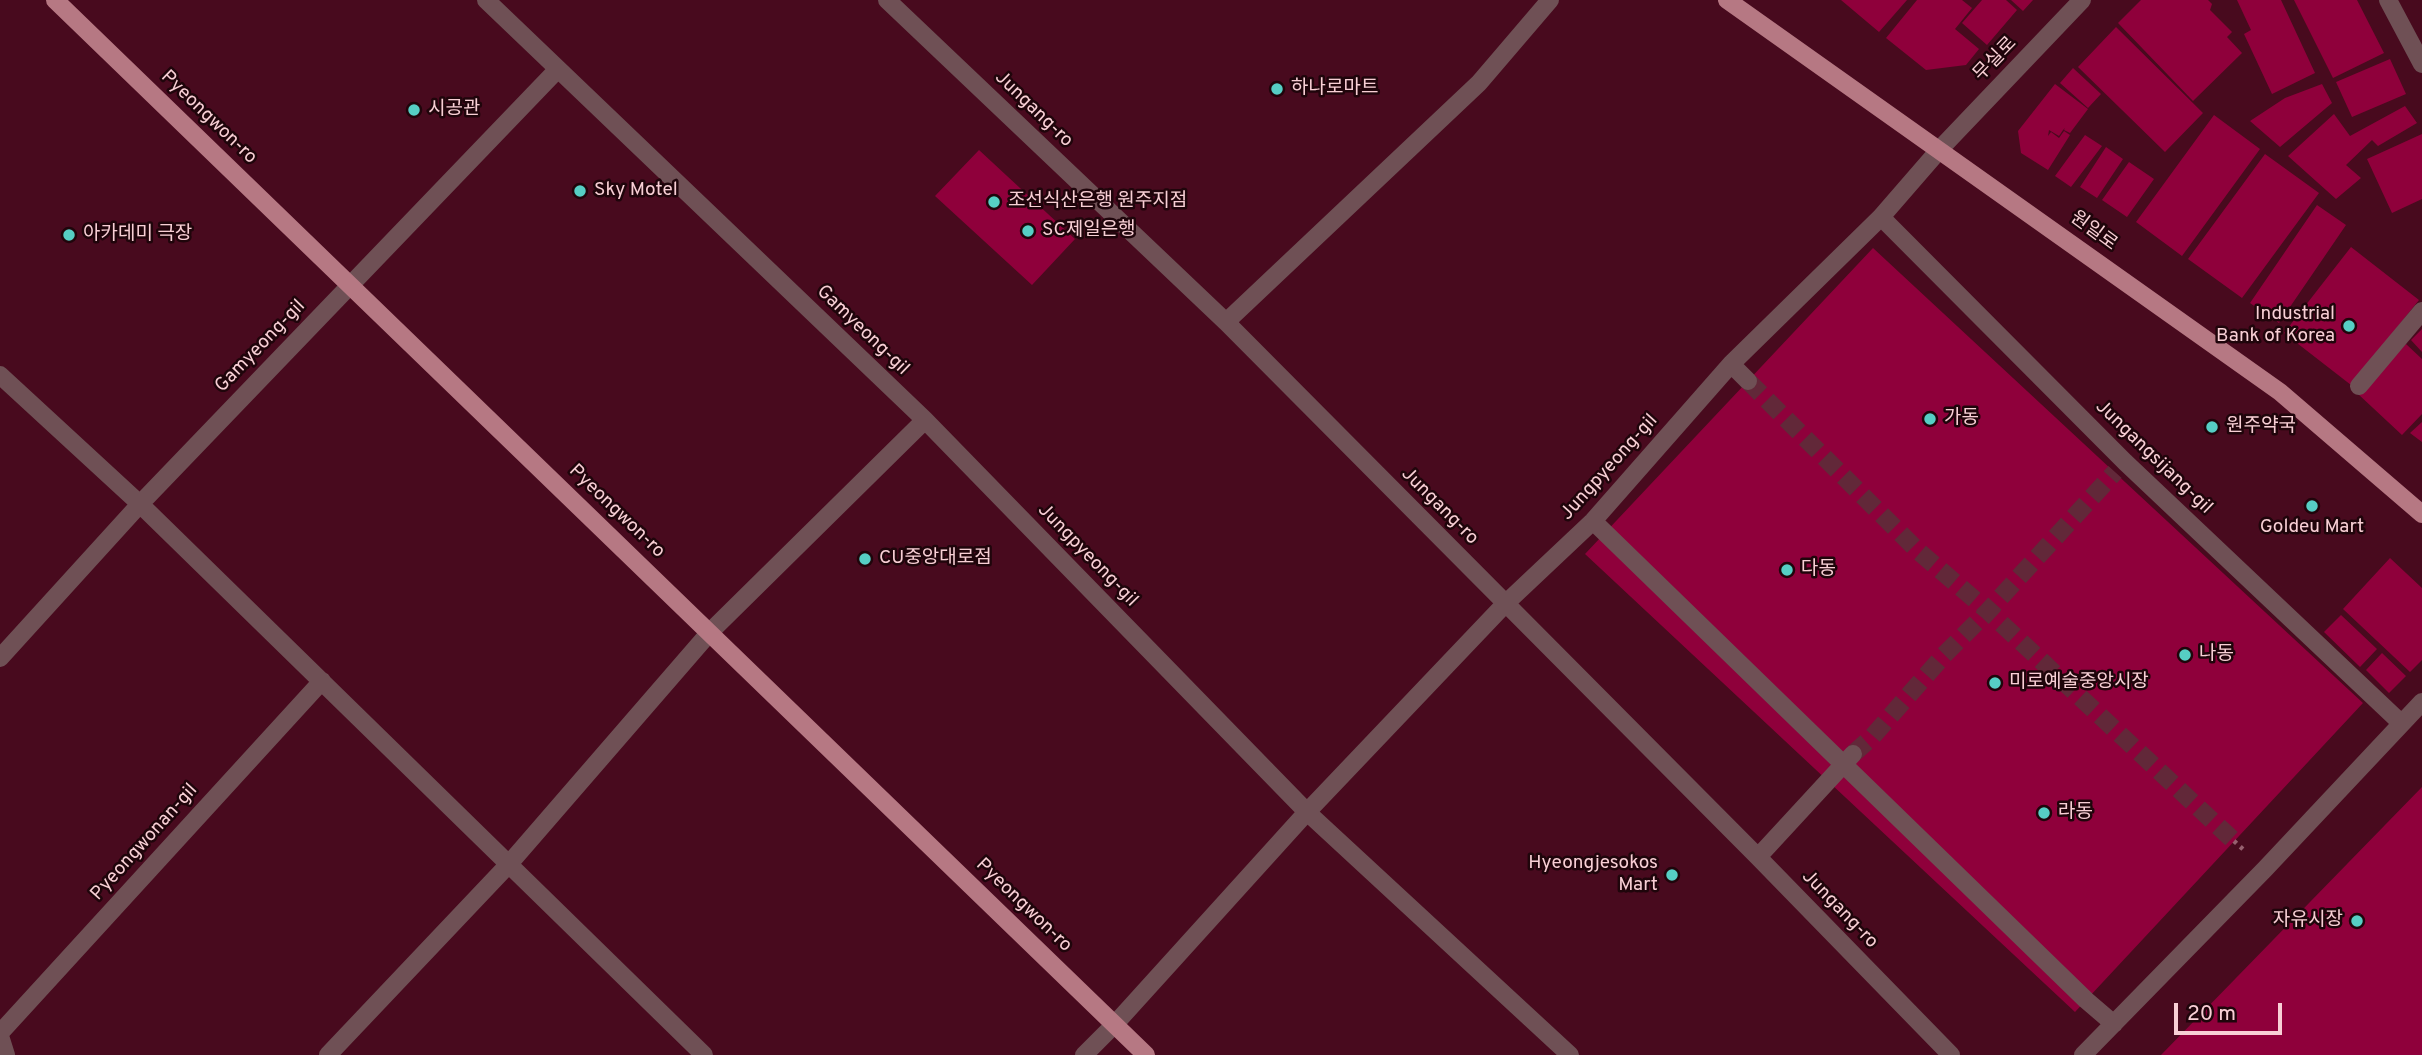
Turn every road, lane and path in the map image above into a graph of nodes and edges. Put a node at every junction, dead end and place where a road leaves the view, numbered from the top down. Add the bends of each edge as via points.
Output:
1 (55, 0) edge
2 (485, 0) edge
3 (887, 0) edge
4 (1550, 0) edge
5 (1727, 0) edge
6 (2082, 0) edge
7 (2388, 0) edge
8 (2422, 64) edge
9 (558, 69) junction
10 (1940, 149) junction
11 (1881, 217) junction
12 (350, 284) junction
13 (2422, 311) edge
14 (1226, 322) junction
15 (1731, 364) junction
16 (0, 376) edge
17 (1748, 381) tunnel mouth
18 (2359, 386) dead end
19 (925, 420) junction
20 (140, 504) junction
21 (2422, 514) edge
22 (1593, 521) junction
23 (1505, 604) junction
24 (710, 632) junction
25 (0, 658) edge
26 (321, 681) junction
27 (2422, 702) edge
28 (2401, 723) junction
29 (1848, 759) junction
30 (1307, 812) junction
31 (1758, 857) junction
32 (509, 864) junction
33 (1115, 1024) junction
34 (2114, 1024) junction
35 (0, 1035) edge
36 (702, 1054) edge
37 (6, 1055) edge
38 (328, 1055) edge
39 (1084, 1055) edge
40 (1146, 1055) edge
41 (1570, 1055) edge
42 (1951, 1055) edge
43 (2083, 1055) edge

1 - 12 main road, Pyeongwon-ro
2 - 9 street, Gamyeong-gil
3 - 14 street, Jungang-ro
4 - 14 street via 1479,83
5 - 10 main road, 원일로
6 - 10 street, 무실로
7 - 8 street
9 - 12 street, Gamyeong-gil
9 - 19 street, Gamyeong-gil
10 - 11 street, Jungpyeong-gil
10 - 21 main road, 원일로 via 2280,392
11 - 15 street, Jungpyeong-gil
11 - 28 street, Jungangsijang-gil via 2120,467
12 - 20 street, Gamyeong-gil
12 - 24 main road, Pyeongwon-ro
13 - 18 street
14 - 23 street, Jungang-ro
15 - 17 street
15 - 22 street, Jungpyeong-gil
16 - 20 street
19 - 24 street
19 - 30 street, Jungpyeong-gil
20 - 25 street, Gamyeong-gil
20 - 26 street
22 - 23 street, Jungpyeong-gil
22 - 29 street
23 - 30 street, Jungpyeong-gil
23 - 31 street, Jungang-ro
24 - 32 street
24 - 33 main road, Pyeongwon-ro
26 - 32 street
26 - 35 street, Pyeongwonan-gil
27 - 28 street
28 - 34 street
29 - 31 street
29 - 34 street
30 - 33 street, Jungpyeong-gil
30 - 41 street
31 - 42 street, Jungang-ro
32 - 36 street
32 - 38 street
33 - 39 street, Jungpyeong-gil
33 - 40 main road, Pyeongwon-ro
34 - 43 street
35 - 37 street

